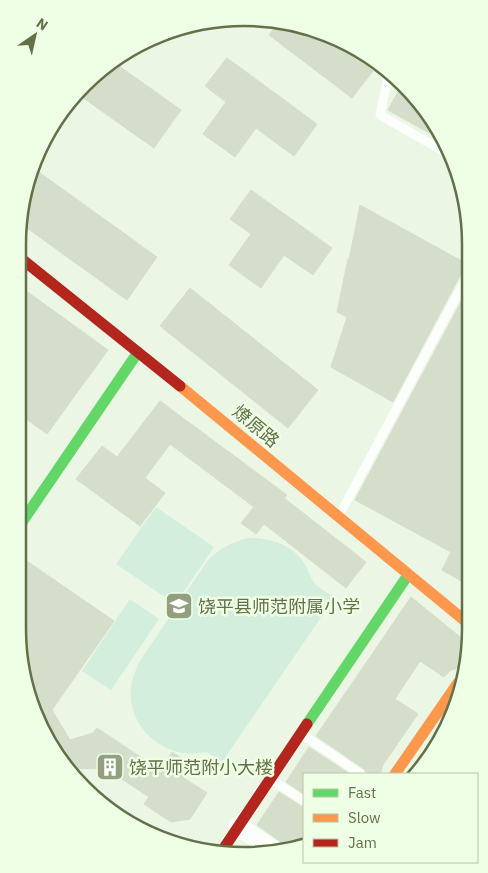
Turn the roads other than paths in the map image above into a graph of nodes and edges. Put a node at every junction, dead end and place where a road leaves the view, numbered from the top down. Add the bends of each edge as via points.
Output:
1 (387, 80) edge
2 (439, 149) edge
3 (26, 262) edge
4 (462, 286) edge
5 (138, 352) junction
6 (26, 516) edge
7 (339, 517) junction
8 (408, 575) junction
9 (462, 619) edge
10 (452, 691) edge
11 (300, 733) junction
12 (360, 773) edge
13 (396, 773) edge
14 (270, 778) junction
15 (303, 800) edge
16 (238, 826) junction
17 (267, 845) edge
18 (225, 846) edge

1 - 2 lane via 380,115
3 - 5 street, 燎原路
4 - 7 lane
5 - 6 street
5 - 7 street, 燎原路
7 - 8 street, 燎原路
8 - 9 street, 燎原路
8 - 11 street
10 - 13 street
11 - 12 lane
11 - 14 street
14 - 15 lane
14 - 16 street
16 - 17 street
16 - 18 street

